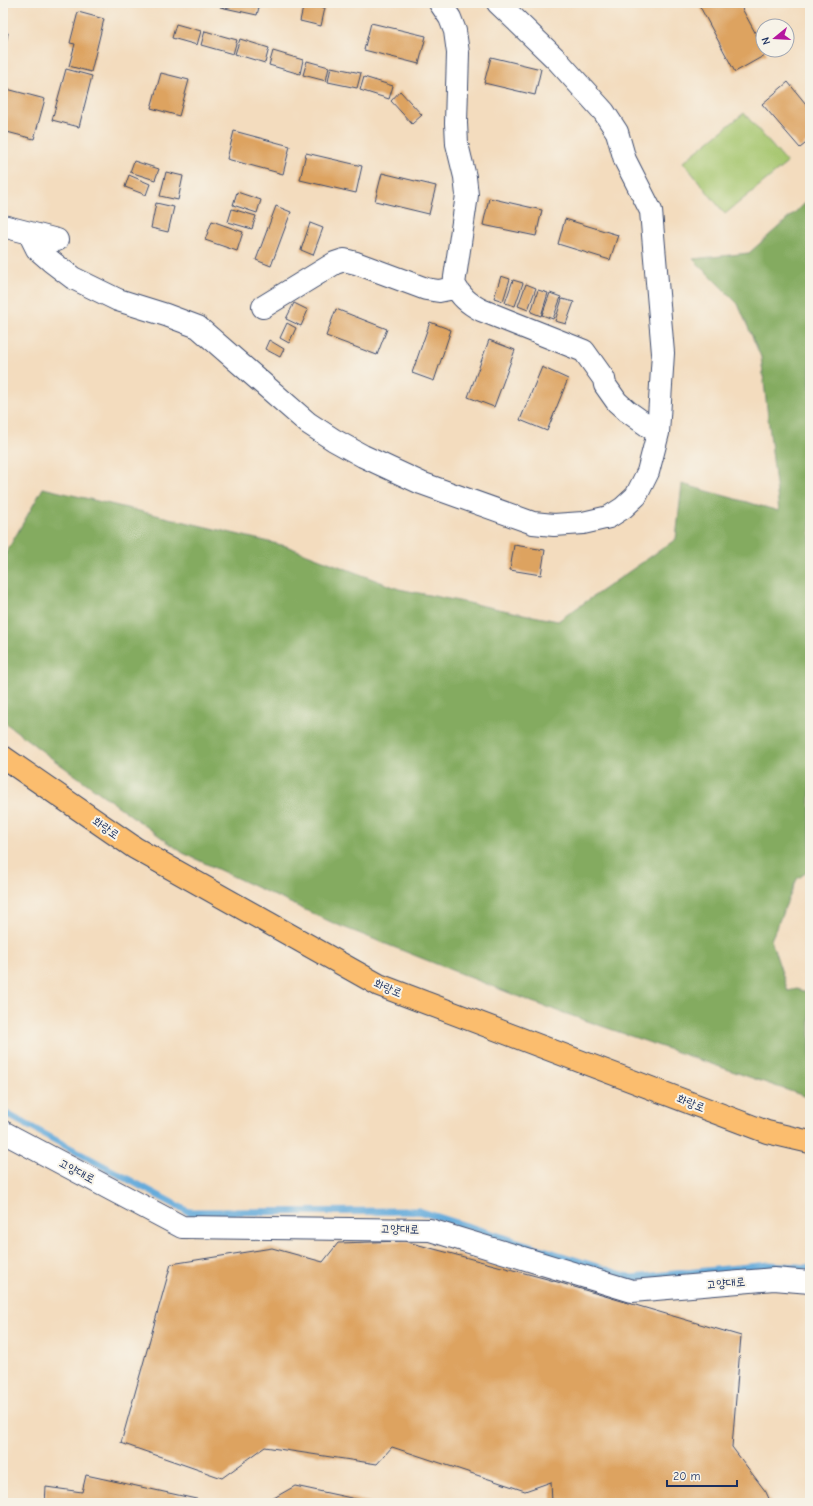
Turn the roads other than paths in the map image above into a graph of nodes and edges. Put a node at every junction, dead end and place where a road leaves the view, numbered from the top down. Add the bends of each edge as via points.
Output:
1 (440, 3) edge
2 (498, 3) edge
3 (3, 226) edge
4 (29, 233) junction
5 (57, 240) dead end
6 (454, 284) junction
7 (263, 307) dead end
8 (658, 433) junction
9 (3, 757) edge
10 (3, 1132) edge
11 (810, 1142) edge
12 (810, 1282) edge

1 - 6 street via 455,31 458,53 457,144 467,195
2 - 8 street via 553,55 604,112 617,132 625,160 652,211 663,353
3 - 4 street
4 - 5 street
4 - 8 street via 38,249 73,278 118,300 198,328 308,423 334,440 421,483 533,523 583,523 609,517 623,508 636,496 648,472
6 - 7 street via 449,289 439,291 426,289 344,260 335,262
6 - 8 street via 459,294 481,310 584,351 617,402
9 - 11 main road, 화랑로 via 135,848 379,985 767,1132
10 - 12 street, 고양대로 via 182,1227 430,1230 632,1291 774,1279

